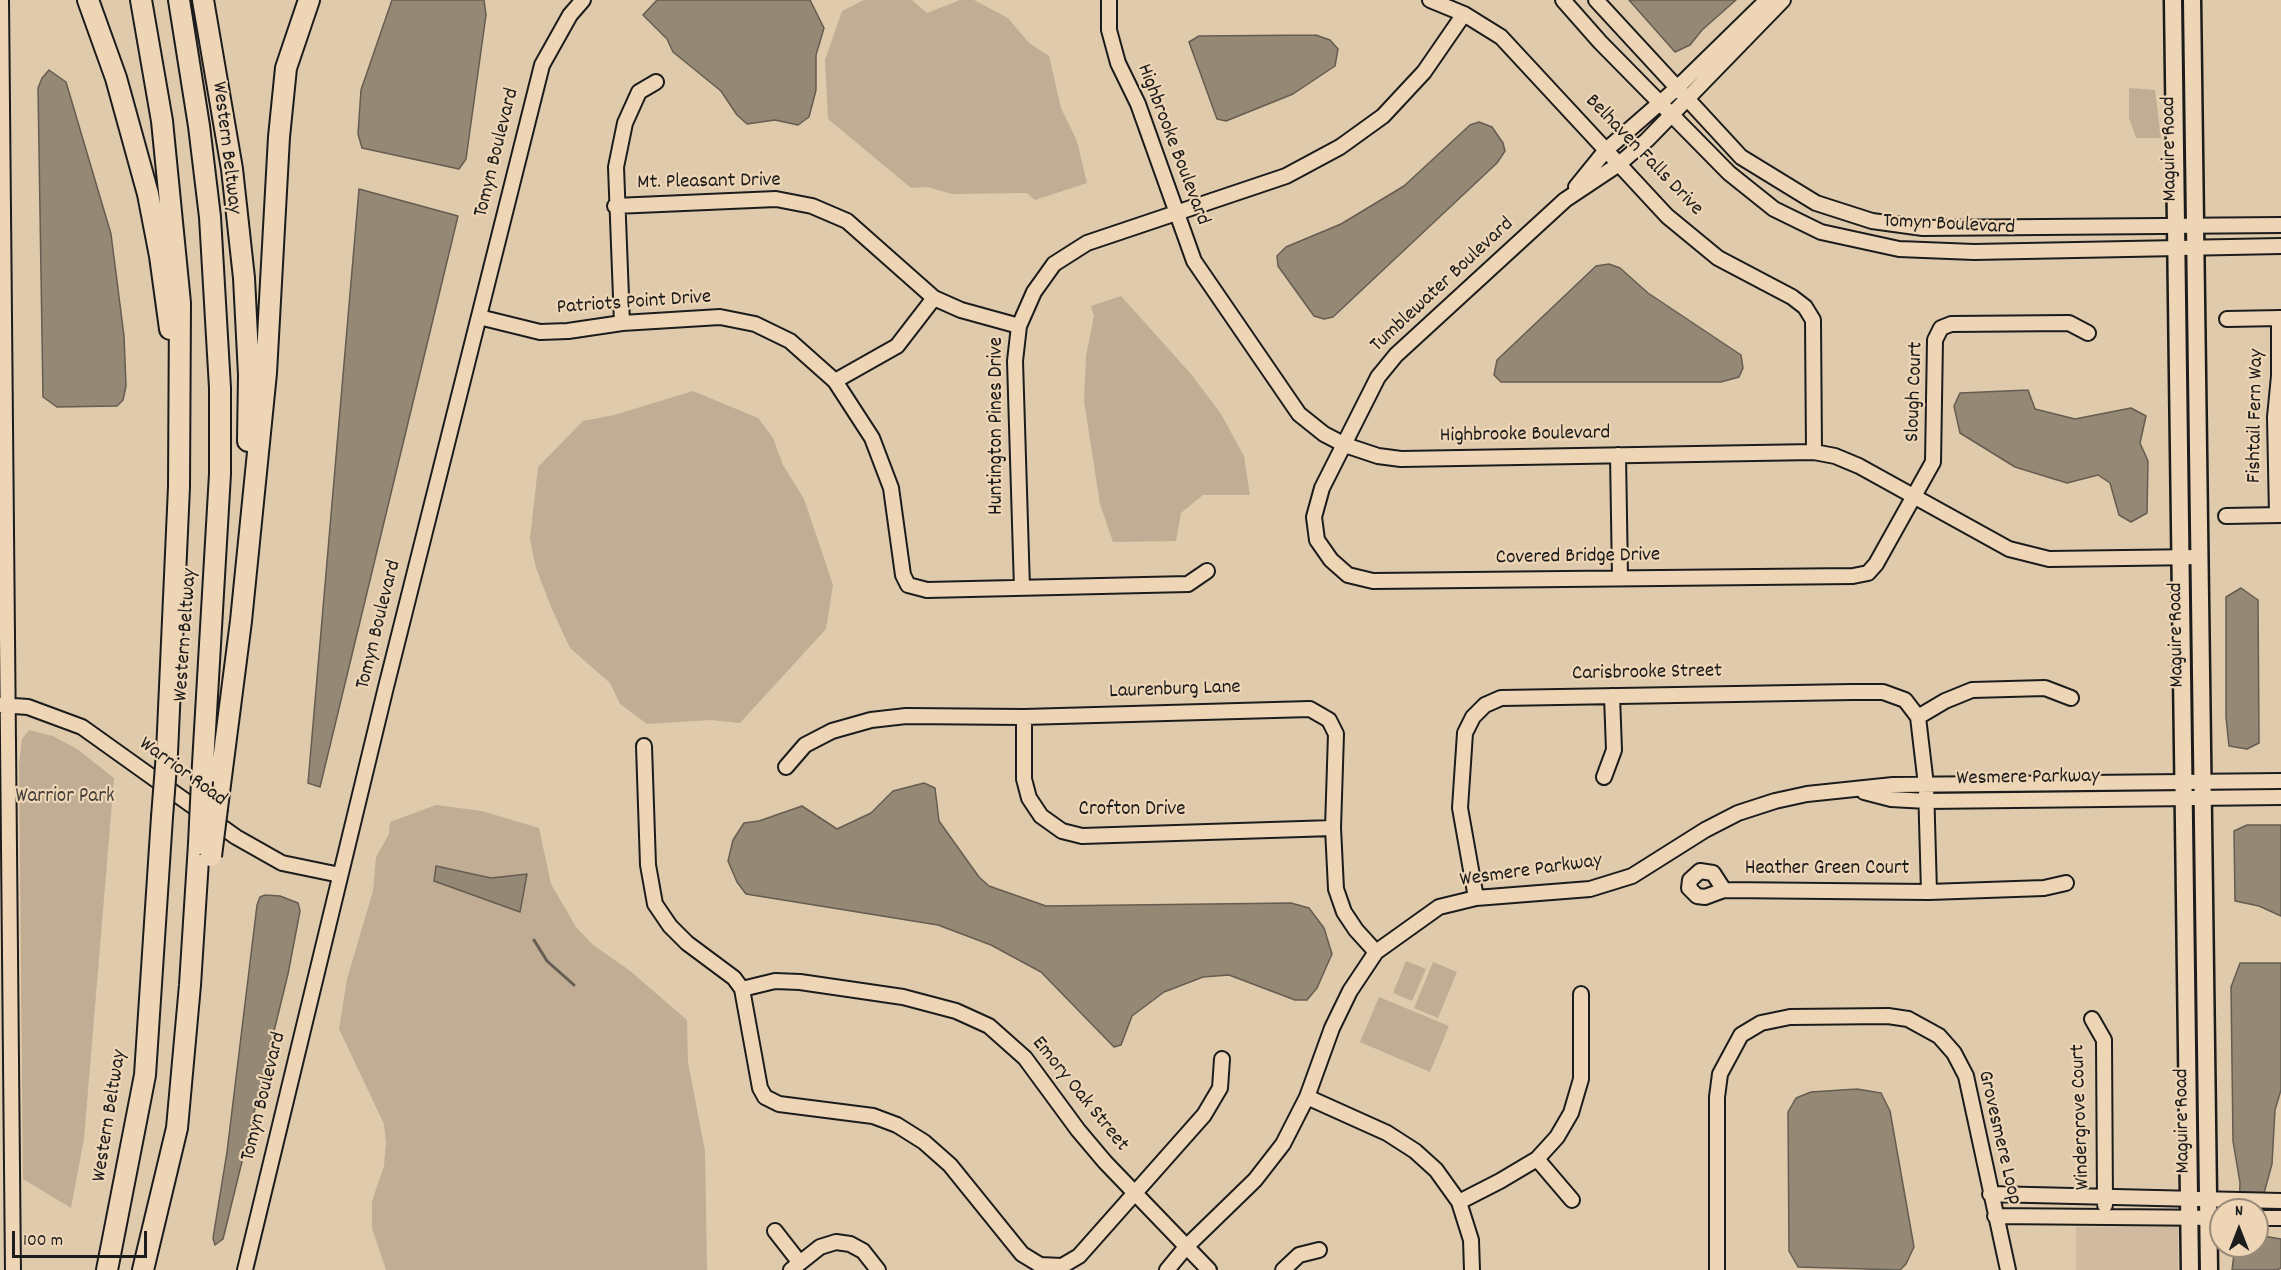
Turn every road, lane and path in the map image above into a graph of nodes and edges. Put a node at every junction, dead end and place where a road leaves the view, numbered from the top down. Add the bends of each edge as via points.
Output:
1 (1, 0) edge
2 (88, 0) edge
3 (141, 0) edge
4 (178, 0) edge
5 (203, 0) edge
6 (309, 0) edge
7 (583, 0) edge
8 (1109, 0) edge
9 (1430, 0) edge
10 (1563, 0) edge
11 (1596, 0) edge
12 (1767, 0) edge
13 (2173, 0) edge
14 (2192, 0) edge
15 (1782, 1) edge
16 (1464, 14) junction
17 (656, 82) dead end
18 (1677, 88) junction
19 (1687, 99) junction
20 (1660, 103) junction
21 (1672, 114) junction
22 (1634, 125) junction
23 (1647, 140) junction
24 (1606, 150) junction
25 (1619, 164) junction
26 (1565, 200) junction
27 (615, 206) junction
28 (1175, 212) junction
29 (2281, 225) edge
30 (2195, 227) junction
31 (2176, 228) junction
32 (2281, 246) edge
33 (2176, 247) junction
34 (2195, 247) junction
35 (934, 298) junction
36 (479, 317) junction
37 (2280, 318) edge
38 (2227, 319) dead end
39 (621, 323) junction
40 (1019, 326) junction
41 (2088, 333) dead end
42 (835, 381) junction
43 (179, 406) junction
44 (1345, 445) junction
45 (1814, 452) junction
46 (1618, 455) junction
47 (1915, 495) junction
48 (2279, 515) edge
49 (2226, 516) dead end
50 (2181, 557) junction
51 (2200, 557) junction
52 (1207, 571) dead end
53 (1620, 578) junction
54 (1022, 588) junction
55 (241, 621) junction
56 (1612, 696) junction
57 (2072, 698) dead end
58 (4, 705) edge
59 (1024, 717) junction
60 (1918, 717) junction
61 (644, 746) dead end
62 (786, 766) dead end
63 (1604, 777) dead end
64 (2281, 781) edge
65 (1926, 785) junction
66 (2184, 789) junction
67 (2202, 789) junction
68 (1856, 790) junction
69 (2281, 797) edge
70 (1927, 801) junction
71 (1333, 828) junction
72 (205, 850) junction
73 (340, 875) junction
74 (2066, 883) dead end
75 (1724, 890) dead end
76 (1929, 892) junction
77 (1476, 898) junction
78 (1376, 952) junction
79 (742, 989) junction
80 (1581, 994) dead end
81 (2092, 1019) dead end
82 (1222, 1059) dead end
83 (5, 1060) edge
84 (1307, 1098) junction
85 (1537, 1159) junction
86 (1133, 1192) junction
87 (1990, 1194) junction
88 (2189, 1197) junction
89 (2105, 1198) junction
90 (2208, 1198) junction
91 (1572, 1200) dead end
92 (2274, 1200) edge
93 (2209, 1201) edge
94 (1459, 1202) junction
95 (1995, 1216) junction
96 (2105, 1216) junction
97 (2189, 1217) junction
98 (2209, 1218) edge
99 (775, 1231) dead end
100 (1186, 1247) junction
101 (1320, 1250) dead end
102 (145, 1262) edge
103 (796, 1266) edge
104 (13, 1270) edge
105 (107, 1270) edge
106 (245, 1270) edge
107 (878, 1270) edge
108 (1167, 1270) edge
109 (1209, 1270) edge
110 (1283, 1270) edge
111 (1472, 1270) edge
112 (1717, 1270) edge
113 (2008, 1270) edge
114 (2190, 1270) edge

1 - 58 street
2 - 43 highway via 116,78 148,194
3 - 43 highway, Western Beltway via 172,208 180,303
4 - 72 highway, Western Beltway, bridge via 210,217 220,388 218,509 202,781
5 - 55 highway via 232,169 244,278 249,375
6 - 55 highway via 286,68 266,373
7 - 36 street, Tomyn Boulevard via 542,65
8 - 28 street, Highbrooke Boulevard via 1109,30 1118,63 1138,104
9 - 16 street, Belhaven Falls Drive
10 - 20 street, Tomyn Boulevard
11 - 18 street, Tomyn Boulevard
12 - 18 street, Tumblewater Boulevard
13 - 31 main road, Maguire Road
14 - 30 main road, Maguire Road
15 - 19 street, Tumblewater Boulevard
16 - 24 street, Belhaven Falls Drive via 1501,37
16 - 28 street, Huntington Pines Drive via 1424,72 1383,116 1340,147 1286,176
17 - 27 street via 639,92 625,123 616,167
18 - 19 street, Tomyn Boulevard
18 - 20 street, Tumblewater Boulevard
19 - 21 street, Tumblewater Boulevard
19 - 31 street, Tomyn Boulevard via 1750,163 1816,203 1872,221 1923,228
20 - 21 street, Tomyn Boulevard
20 - 22 street, Tumblewater Boulevard
21 - 23 street, Tumblewater Boulevard
21 - 33 street, Tomyn Boulevard via 1729,173 1774,209 1821,232 1899,249 1974,252
22 - 23 street
22 - 24 street, Tumblewater Boulevard
23 - 25 street, Tumblewater Boulevard
24 - 25 street, Belhaven Falls Drive
24 - 26 street, Tumblewater Boulevard
25 - 26 street, Tumblewater Boulevard
25 - 45 street, Belhaven Falls Drive via 1667,216 1718,258 1805,307 1813,320
26 - 44 street, Tumblewater Boulevard via 1396,355 1378,377
27 - 35 street, Mt. Pleasant Drive via 776,199 812,206 847,221
27 - 39 street
28 - 40 street, Huntington Pines Drive via 1087,243 1054,264 1034,292
28 - 44 street, Highbrooke Boulevard via 1194,261 1299,414
29 - 30 street, Tomyn Boulevard
30 - 31 street, Tomyn Boulevard
30 - 34 main road, Maguire Road
31 - 33 main road, Maguire Road
32 - 34 street, Tomyn Boulevard
33 - 34 street, Tomyn Boulevard
33 - 50 main road, Maguire Road
34 - 51 main road, Maguire Road
35 - 40 street, Mt. Pleasant Drive
35 - 42 street via 897,346
36 - 39 street, Patriots Point Drive via 540,332
36 - 73 street, Tomyn Boulevard
37 - 38 street
37 - 48 street, Fishtail Fern Way via 2275,417
39 - 42 street, Patriots Point Drive via 720,317 755,324 790,341
40 - 54 street, Huntington Pines Drive via 1015,362
41 - 47 street, Slough Court via 2069,323 1951,324 1941,328 1935,340 1933,462
42 - 54 street, Patriots Point Drive via 872,438 891,489 903,575 908,585 927,590
43 - 105 highway, Western Beltway, bridge via 179,487 166,753 145,1075
44 - 46 street, Highbrooke Boulevard via 1401,459
44 - 53 street, Covered Bridge Drive via 1322,488 1314,517 1317,540 1331,561 1348,575 1374,581
45 - 46 street, Highbrooke Boulevard
45 - 47 street, Highbrooke Boulevard via 1859,466
46 - 53 street
47 - 50 street, Highbrooke Boulevard via 2009,549 2049,559
47 - 53 street, Covered Bridge Drive via 1868,573
48 - 49 street
50 - 51 street, Highbrooke Boulevard
50 - 66 main road, Maguire Road
51 - 67 main road, Maguire Road
52 - 54 street via 1188,584
55 - 72 highway, bridge via 217,808
56 - 60 street, Carisbrooke Street via 1883,692 1905,700
56 - 63 street via 1614,750
56 - 77 street, Carisbrooke Street via 1501,698 1485,705 1473,717 1465,733 1460,808
57 - 60 street via 2045,688 1972,690
58 - 73 street, Warrior Road via 28,707 82,727 236,837 282,862
58 - 83 street
59 - 62 street, Laurenburg Lane via 906,716 872,720 832,731 805,745
59 - 71 street, Crofton Drive via 1024,779 1029,798 1041,816 1062,831 1082,836
59 - 71 street, Laurenburg Lane via 1310,709 1329,720 1336,734
60 - 65 street
61 - 79 street via 648,865 655,904 687,943 734,978
64 - 67 street
65 - 66 street, Wesmere Parkway
65 - 68 street, Wesmere Parkway
65 - 70 street
66 - 67 street, Wesmere Parkway
66 - 70 street, Wesmere Parkway
66 - 88 main road, Maguire Road
67 - 69 street
67 - 90 main road, Maguire Road
68 - 70 street, Wesmere Parkway via 1891,800
68 - 77 street, Wesmere Parkway via 1807,794 1738,813 1632,876 1590,889
70 - 76 street
71 - 78 street, Laurenburg Lane via 1336,889 1350,921
72 - 102 highway, Western Beltway via 177,1128
73 - 106 street, Tomyn Boulevard
74 - 76 street, Heather Green Court via 2044,888
75 - 76 street, Heather Green Court
77 - 78 street, Wesmere Parkway via 1439,907
78 - 84 street, Wesmere Parkway via 1336,1019
79 - 86 street, Emory Oak Street via 791,981 903,997 956,1011 989,1026 1025,1058 1078,1130
79 - 86 street via 765,1098 779,1104 873,1116 897,1125 950,1165 1022,1254 1040,1265 1062,1266 1079,1256
80 - 85 street via 1581,1079 1571,1113 1557,1137
81 - 89 street, Windergrove Court via 2104,1040
82 - 86 street via 1220,1088 1204,1115
83 - 104 street
84 - 94 street via 1387,1133 1415,1151 1436,1170
84 - 100 street, Wesmere Parkway via 1283,1144 1255,1180
85 - 91 street
85 - 94 street
86 - 100 street, Emory Oak Street
87 - 89 street
87 - 95 street, Grovesmere Loop
87 - 112 street, Grovesmere Loop via 1966,1076 1939,1036 1908,1019 1887,1016 1790,1017 1761,1023 1741,1035 1720,1074
88 - 89 street
88 - 90 street
88 - 97 main road, Maguire Road
89 - 96 street, Windergrove Court
90 - 92 street
90 - 93 main road, Maguire Road
94 - 111 street via 1471,1240
95 - 96 street
95 - 113 street, Grovesmere Loop
96 - 97 street
97 - 98 street
97 - 114 main road, Maguire Road
99 - 103 street
100 - 108 street, Wesmere Parkway
100 - 109 street, Emory Oak Street
101 - 110 street via 1299,1256
103 - 107 street via 820,1246 836,1242 863,1251

